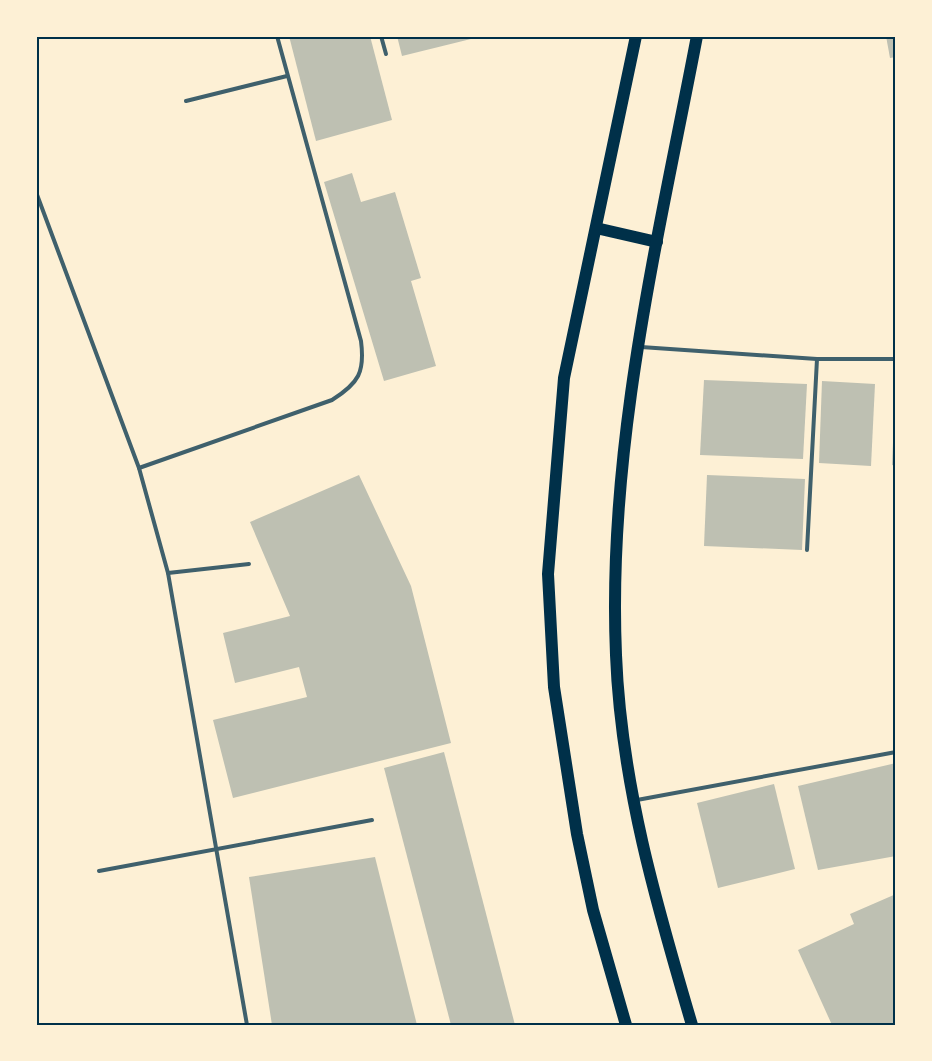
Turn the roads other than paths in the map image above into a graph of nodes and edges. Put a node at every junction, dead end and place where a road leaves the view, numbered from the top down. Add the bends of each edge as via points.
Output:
1 (277, 36) edge
2 (382, 36) edge
3 (636, 36) edge
4 (697, 36) edge
5 (386, 54) dead end
6 (287, 76) junction
7 (186, 101) dead end
8 (36, 192) edge
9 (596, 228) junction
10 (658, 242) junction
11 (638, 347) junction
12 (817, 359) junction
13 (896, 359) edge
14 (139, 468) junction
15 (807, 550) dead end
16 (249, 564) dead end
17 (168, 573) junction
18 (896, 752) edge
19 (632, 801) junction
20 (372, 820) dead end
21 (217, 850) junction
22 (98, 871) dead end
23 (247, 1025) edge
24 (626, 1025) edge
25 (692, 1025) edge

1 - 6 lane
2 - 5 lane
3 - 9 main road
4 - 10 main road
6 - 7 lane
6 - 14 lane via 361,341 363,360 360,375 347,390 332,400
8 - 14 lane
9 - 10 main road
9 - 24 main road via 564,378 548,574 554,687 577,834 593,910
10 - 11 main road
11 - 12 lane
11 - 19 main road via 618,495 614,590 616,658
12 - 13 lane
12 - 15 lane
14 - 17 lane
16 - 17 lane
17 - 21 lane
18 - 19 lane
19 - 25 main road via 656,904
20 - 21 lane
21 - 22 lane
21 - 23 lane

